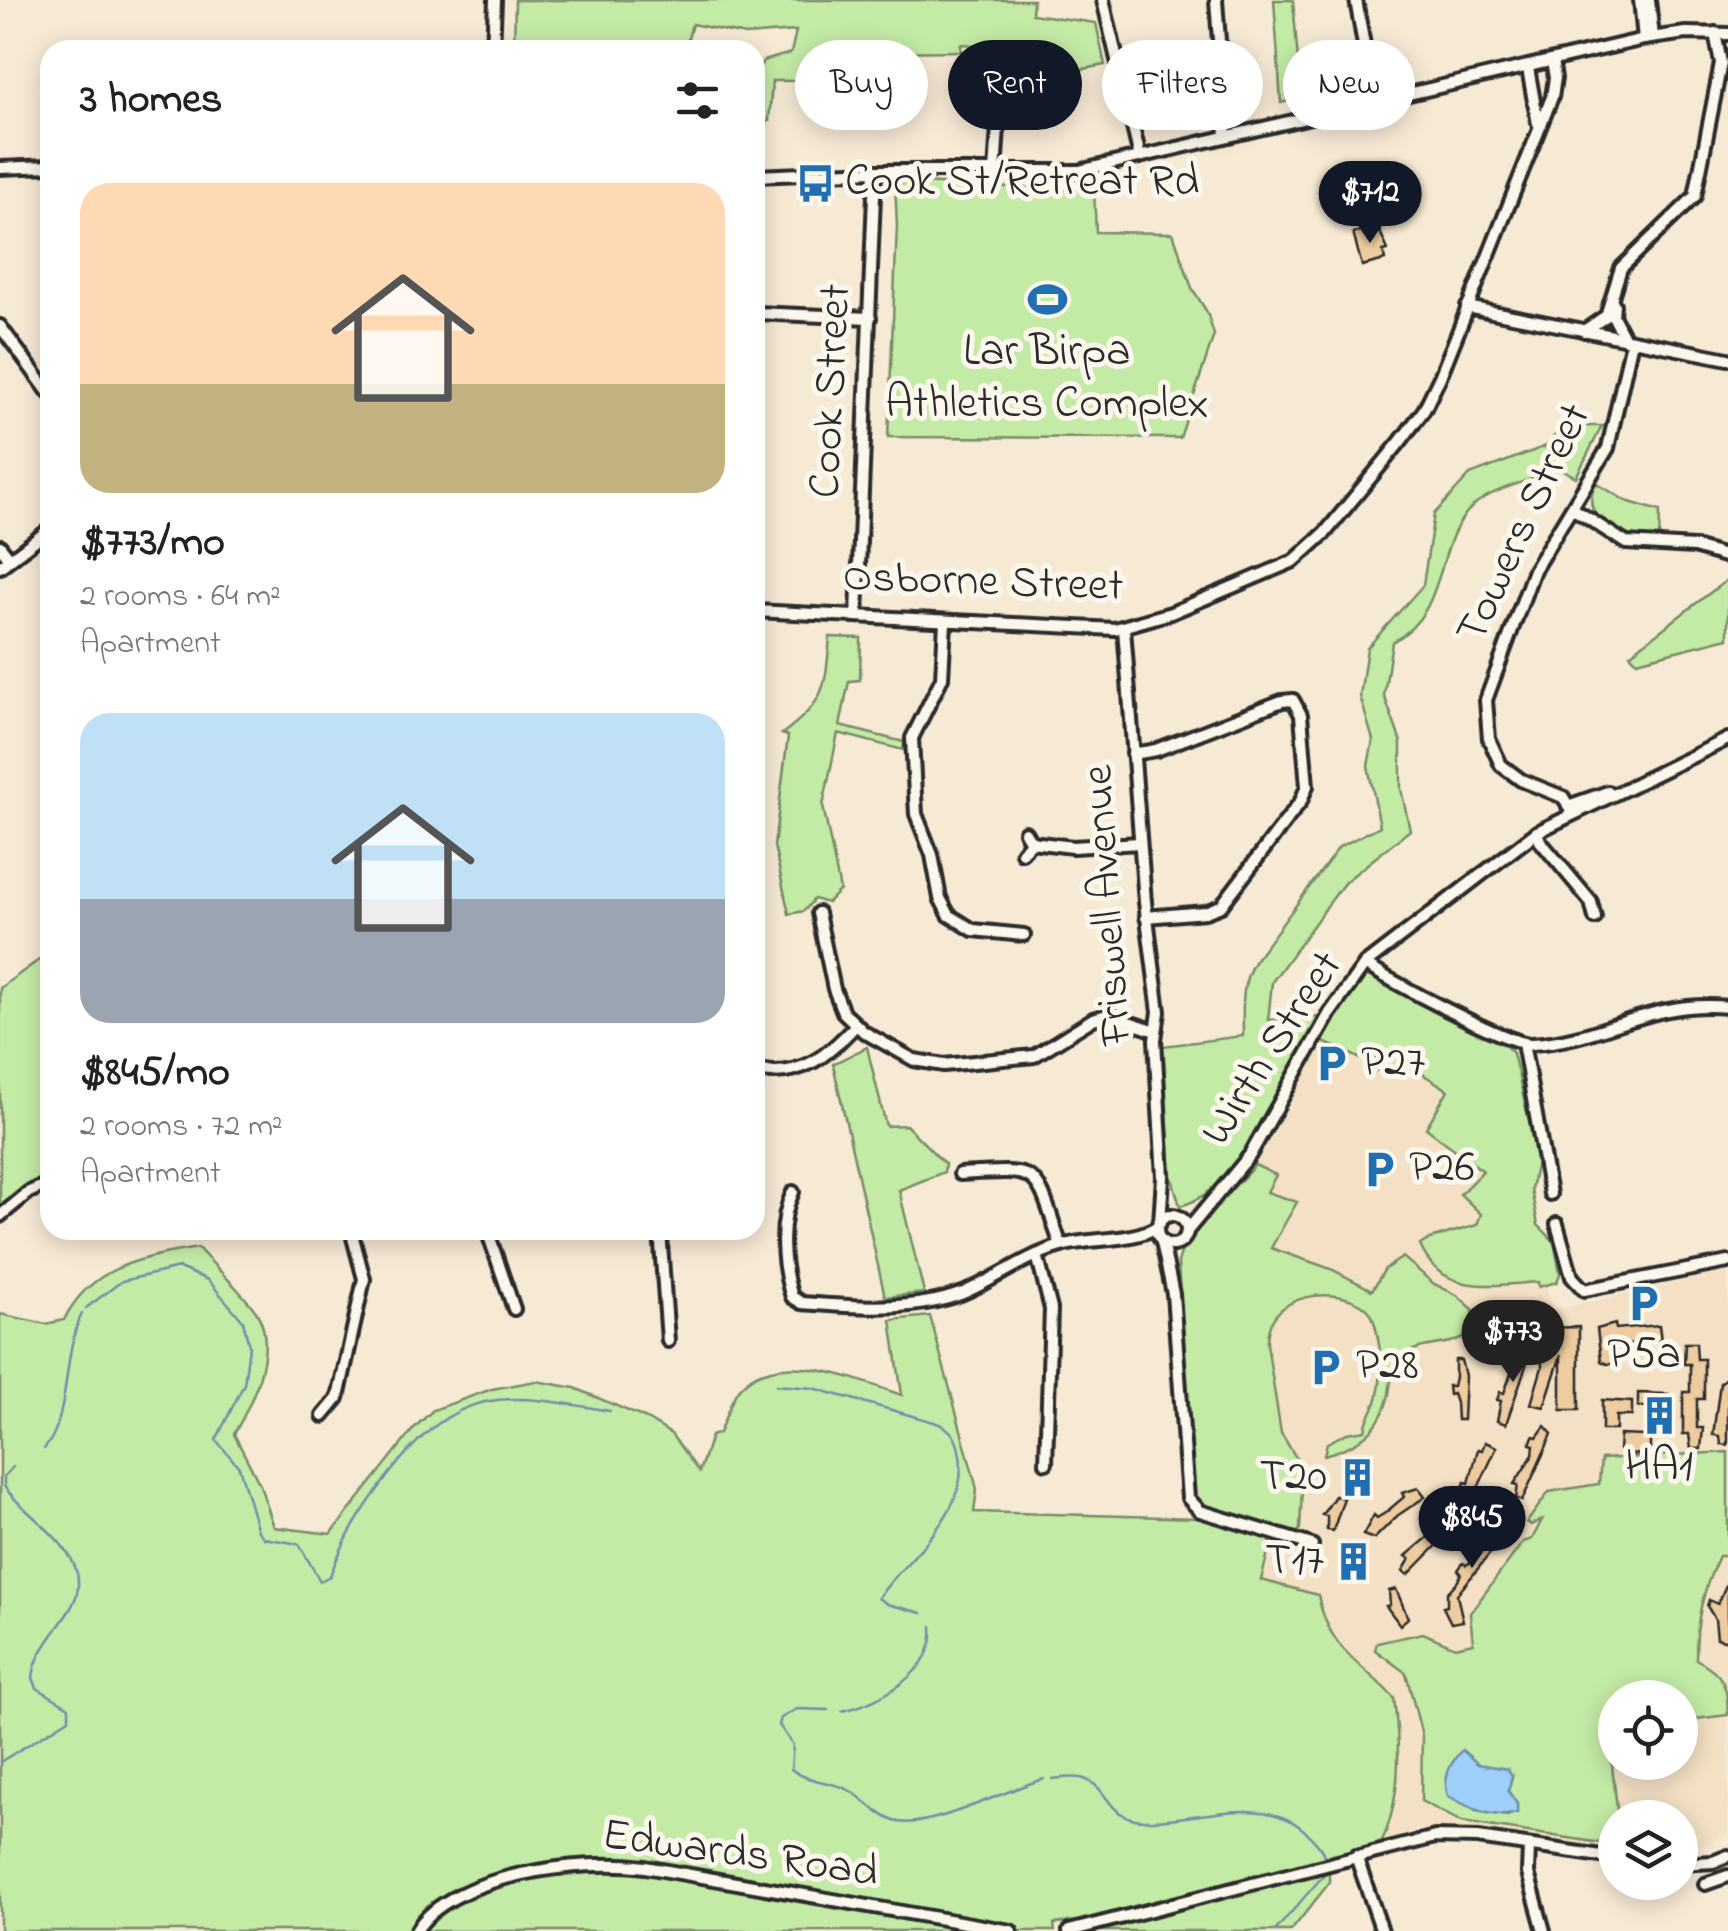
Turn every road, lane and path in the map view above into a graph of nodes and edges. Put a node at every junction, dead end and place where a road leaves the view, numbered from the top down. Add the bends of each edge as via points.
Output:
1 (495, 0) edge
2 (1103, 0) edge
3 (1216, 0) edge
4 (1356, 0) edge
5 (1640, 0) edge
6 (1649, 0) edge
7 (1722, 33) edge
8 (1648, 38) junction
9 (493, 40) edge
10 (1363, 40) edge
11 (1728, 50) edge
12 (1552, 62) junction
13 (1721, 63) junction
14 (1528, 68) junction
15 (1415, 93) edge
16 (1283, 123) edge
17 (998, 130) edge
18 (1538, 130) junction
19 (1226, 136) junction
20 (1140, 157) junction
21 (40, 166) edge
22 (0, 168) edge
23 (875, 170) junction
24 (995, 173) junction
25 (765, 176) edge
26 (1613, 298) junction
27 (1468, 307) junction
28 (765, 313) edge
29 (870, 318) junction
30 (0, 326) edge
31 (1584, 331) junction
32 (1629, 340) junction
33 (1728, 359) edge
34 (40, 380) edge
35 (1572, 508) junction
36 (40, 537) edge
37 (0, 546) edge
38 (1728, 557) edge
39 (5, 563) edge
40 (765, 611) edge
41 (857, 615) junction
42 (945, 622) junction
43 (1124, 628) junction
44 (1728, 739) edge
45 (1133, 754) junction
46 (1571, 809) junction
47 (1537, 832) junction
48 (1140, 843) junction
49 (1022, 853) dead end
50 (818, 912) dead end
51 (1146, 917) junction
52 (1595, 918) dead end
53 (1024, 935) dead end
54 (1365, 964) junction
55 (1728, 1007) edge
56 (855, 1026) junction
57 (1156, 1031) junction
58 (1523, 1043) junction
59 (765, 1070) edge
60 (960, 1174) dead end
61 (1163, 1176) junction
62 (40, 1187) edge
63 (792, 1192) dead end
64 (1550, 1194) dead end
65 (1213, 1198) junction
66 (1178, 1214) junction
67 (0, 1216) edge
68 (1159, 1224) junction
69 (1557, 1224) dead end
70 (1187, 1231) junction
71 (1136, 1235) junction
72 (354, 1240) edge
73 (491, 1240) edge
74 (661, 1240) edge
75 (1161, 1241) junction
76 (1181, 1242) junction
77 (1060, 1246) junction
78 (1037, 1255) junction
79 (1728, 1262) edge
80 (1171, 1277) junction
81 (514, 1309) dead end
82 (668, 1340) dead end
83 (323, 1416) dead end
84 (1046, 1463) dead end
85 (1312, 1545) dead end
86 (1528, 1846) junction
87 (1356, 1856) junction
88 (1598, 1856) edge
89 (1728, 1856) edge
90 (1698, 1863) edge
91 (1728, 1876) edge
92 (1705, 1884) dead end
93 (416, 1931) edge
94 (1011, 1931) edge
95 (1074, 1931) edge
96 (1382, 1931) edge
97 (1544, 1931) edge

1 - 9 street
2 - 20 street
3 - 19 street
4 - 10 street
5 - 8 street
6 - 8 street
7 - 8 street
7 - 13 street
8 - 12 street
11 - 13 street
12 - 14 street
12 - 18 street, Osborne Street via 1554,87
13 - 26 street via 1695,196 1621,268
14 - 15 street
14 - 18 street
16 - 19 street
17 - 24 street
18 - 27 street, Osborne Street
19 - 20 street
20 - 24 street via 1070,172
21 - 22 street
23 - 24 street
23 - 25 street
23 - 29 street, Cook Street
26 - 31 street via 1605,318
26 - 32 street via 1613,316
27 - 31 street
27 - 43 street, Osborne Street via 1424,410 1310,549 1270,574
28 - 29 street
29 - 41 street, Cook Street
30 - 34 street
31 - 32 street
32 - 33 street
32 - 35 street, Towers Street via 1612,440
35 - 38 street via 1626,544 1694,547
35 - 46 street, Towers Street via 1530,578 1485,713 1501,765 1563,796
36 - 39 street
37 - 39 street
40 - 41 street, Osborne Street
41 - 42 street, Osborne Street
42 - 43 street, Osborne Street
42 - 53 street via 942,678 912,738 916,814 950,915 974,930
43 - 45 street, Friswell Avenue
44 - 46 street, Wirth Street via 1591,807
45 - 48 street, Friswell Avenue
45 - 51 street via 1282,701 1293,700 1301,715 1305,794 1226,902 1205,912
46 - 47 street, Wirth Street
47 - 52 street via 1591,902
47 - 54 street, Wirth Street
48 - 49 street via 1073,847 1028,837
48 - 51 street, Friswell Avenue
50 - 56 street via 834,989
51 - 57 street, Friswell Avenue
54 - 58 street
54 - 65 street, Wirth Street via 1250,1155
55 - 58 street via 1664,1008 1593,1032
56 - 57 street via 904,1056 936,1065 1034,1056 1102,1016
56 - 59 street via 815,1063
57 - 61 street, Friswell Avenue
58 - 64 street
60 - 77 street via 1020,1171 1034,1178
61 - 66 street, Friswell Avenue
61 - 68 street, Friswell Avenue
62 - 67 street
63 - 78 street via 784,1213 788,1280 792,1298 802,1303 927,1303
65 - 66 street, Wirth Street
65 - 70 street, Wirth Street
66 - 68 street
66 - 70 street
68 - 71 street
68 - 75 street
69 - 79 street via 1572,1277 1584,1290
70 - 76 street
71 - 75 street
71 - 77 street
72 - 83 street via 364,1279 338,1398
73 - 81 street
74 - 82 street
75 - 76 street
75 - 80 street
76 - 80 street
77 - 78 street
78 - 84 street via 1052,1309
80 - 85 street via 1191,1504
86 - 87 street via 1434,1837
86 - 88 street
86 - 97 street
87 - 95 street
87 - 96 street
89 - 90 street
91 - 92 street
93 - 94 street, Edwards Road via 438,1905 467,1890 605,1863

